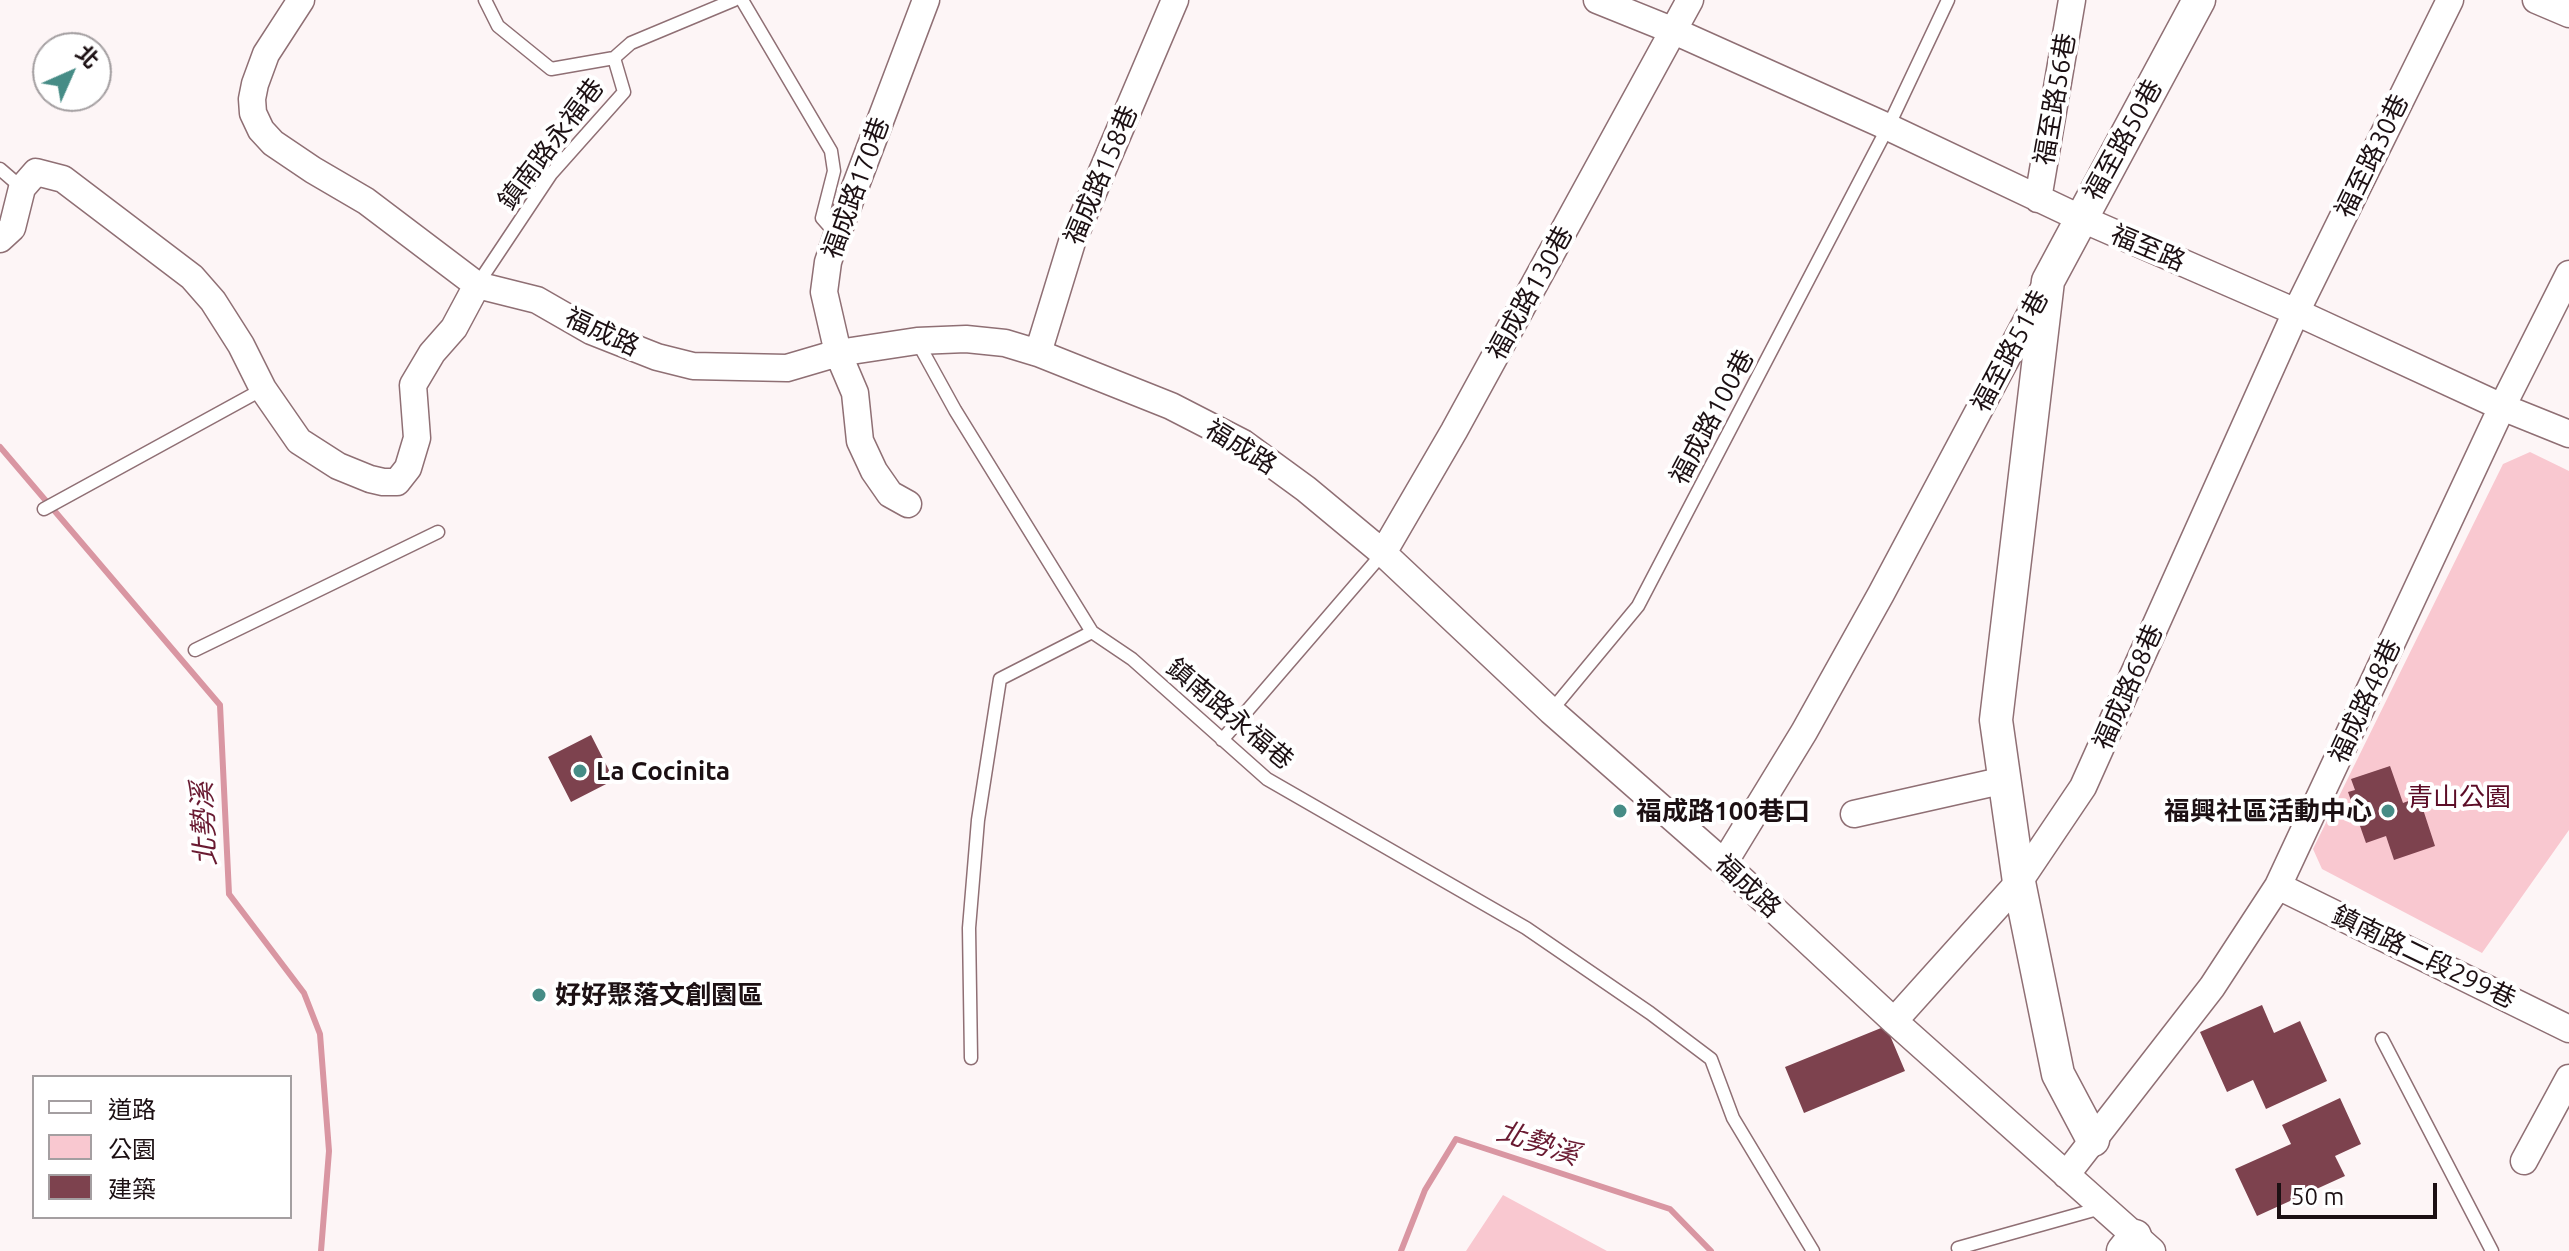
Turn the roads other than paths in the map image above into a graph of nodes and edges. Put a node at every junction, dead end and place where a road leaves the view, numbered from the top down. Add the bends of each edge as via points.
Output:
1 (301, 0) edge
2 (485, 0) edge
3 (734, 0) edge
4 (742, 0) edge
5 (926, 0) edge
6 (1175, 0) edge
7 (1597, 0) edge
8 (1690, 0) edge
9 (1948, 0) edge
10 (2072, 0) edge
11 (2199, 0) edge
12 (2450, 0) edge
13 (2536, 0) edge
14 (2569, 14) edge
15 (1674, 31) junction
16 (614, 58) junction
17 (1888, 127) junction
18 (0, 169) edge
19 (22, 188) junction
20 (2038, 199) junction
21 (2080, 218) junction
22 (837, 235) junction
23 (0, 239) edge
24 (2569, 274) edge
25 (2048, 281) junction
26 (477, 285) junction
27 (2296, 312) junction
28 (917, 341) junction
29 (838, 353) junction
30 (1038, 353) junction
31 (263, 389) junction
32 (2502, 407) junction
33 (2569, 434) edge
34 (908, 504) dead end
35 (44, 509) dead end
36 (438, 532) dead end
37 (1383, 553) junction
38 (1092, 632) junction
39 (195, 650) dead end
40 (1551, 711) junction
41 (1222, 740) junction
42 (2005, 780) junction
43 (1854, 814) dead end
44 (1724, 863) junction
45 (2019, 882) junction
46 (2278, 886) junction
47 (1894, 1021) junction
48 (2569, 1029) edge
49 (2382, 1039) dead end
50 (971, 1058) dead end
51 (2569, 1078) edge
52 (2093, 1140) junction
53 (2524, 1161) dead end
54 (2066, 1175) junction
55 (2103, 1207) junction
56 (2137, 1246) edge
57 (1958, 1248) dead end
58 (1813, 1251) edge
59 (2492, 1251) edge

1 - 26 street, 福成路 via 266,54 255,84 253,113 261,130
2 - 16 lane via 498,26 551,69
3 - 16 lane, 鎮南路永福巷 via 631,43
4 - 22 lane via 831,151 834,171 822,218
5 - 22 street, 福成路170巷
6 - 30 street, 福成路158巷 via 1072,242
7 - 15 street, 福至路
8 - 15 street, 福成路130巷
9 - 17 lane, 福成路100巷
10 - 20 street, 福至路56巷
11 - 21 street, 福至路50巷
12 - 27 street, 福至路30巷
13 - 14 street
15 - 17 street, 福至路
15 - 37 street, 福成路130巷
16 - 26 lane, 鎮南路永福巷 via 624,92 551,174
17 - 20 street, 福至路
17 - 40 lane, 福成路100巷 via 1638,606
18 - 19 lane
19 - 23 street via 12,228
19 - 31 street via 36,172 63,179 192,277 241,345
20 - 21 street, 福至路
21 - 25 street, 福至路50巷
21 - 27 street, 福至路
22 - 29 street, 福成路170巷 via 824,292
24 - 32 street
25 - 42 street, 福至路51巷 via 1996,720
25 - 44 street, 福至路51巷 via 1881,594
26 - 29 street, 福成路 via 537,300 591,331 693,366 787,368
26 - 31 street via 413,385 417,438 408,468 397,482 356,475 299,441
27 - 32 street, 福至路
27 - 45 street, 福成路68巷 via 2083,787
28 - 29 street, 福成路
28 - 30 street, 福成路 via 966,339
28 - 38 lane, 鎮南路永福巷
29 - 34 street, 福成路170巷 via 855,393 860,441 890,494
30 - 37 street, 福成路 via 1171,406 1243,443
31 - 35 lane
32 - 33 street, 福至路
32 - 46 street, 福成路48巷
36 - 39 lane
37 - 40 street, 福成路
37 - 41 lane
38 - 41 lane, 鎮南路永福巷 via 1132,659
38 - 50 lane via 1000,679 970,913
40 - 44 street, 福成路
41 - 58 lane, 鎮南路永福巷 via 1267,779 1526,928 1711,1059 1733,1118
42 - 43 street
42 - 45 street, 福至路51巷
44 - 47 street, 福成路
45 - 47 street, 福成路68巷
45 - 52 street, 福至路51巷 via 2058,1074
46 - 48 street, 鎮南路二段299巷
46 - 52 street, 福成路48巷 via 2212,987
47 - 54 street, 福成路
49 - 59 lane
51 - 53 street
52 - 54 street, 福成路48巷
54 - 55 street, 福成路
55 - 56 street, 福成路
55 - 57 lane

